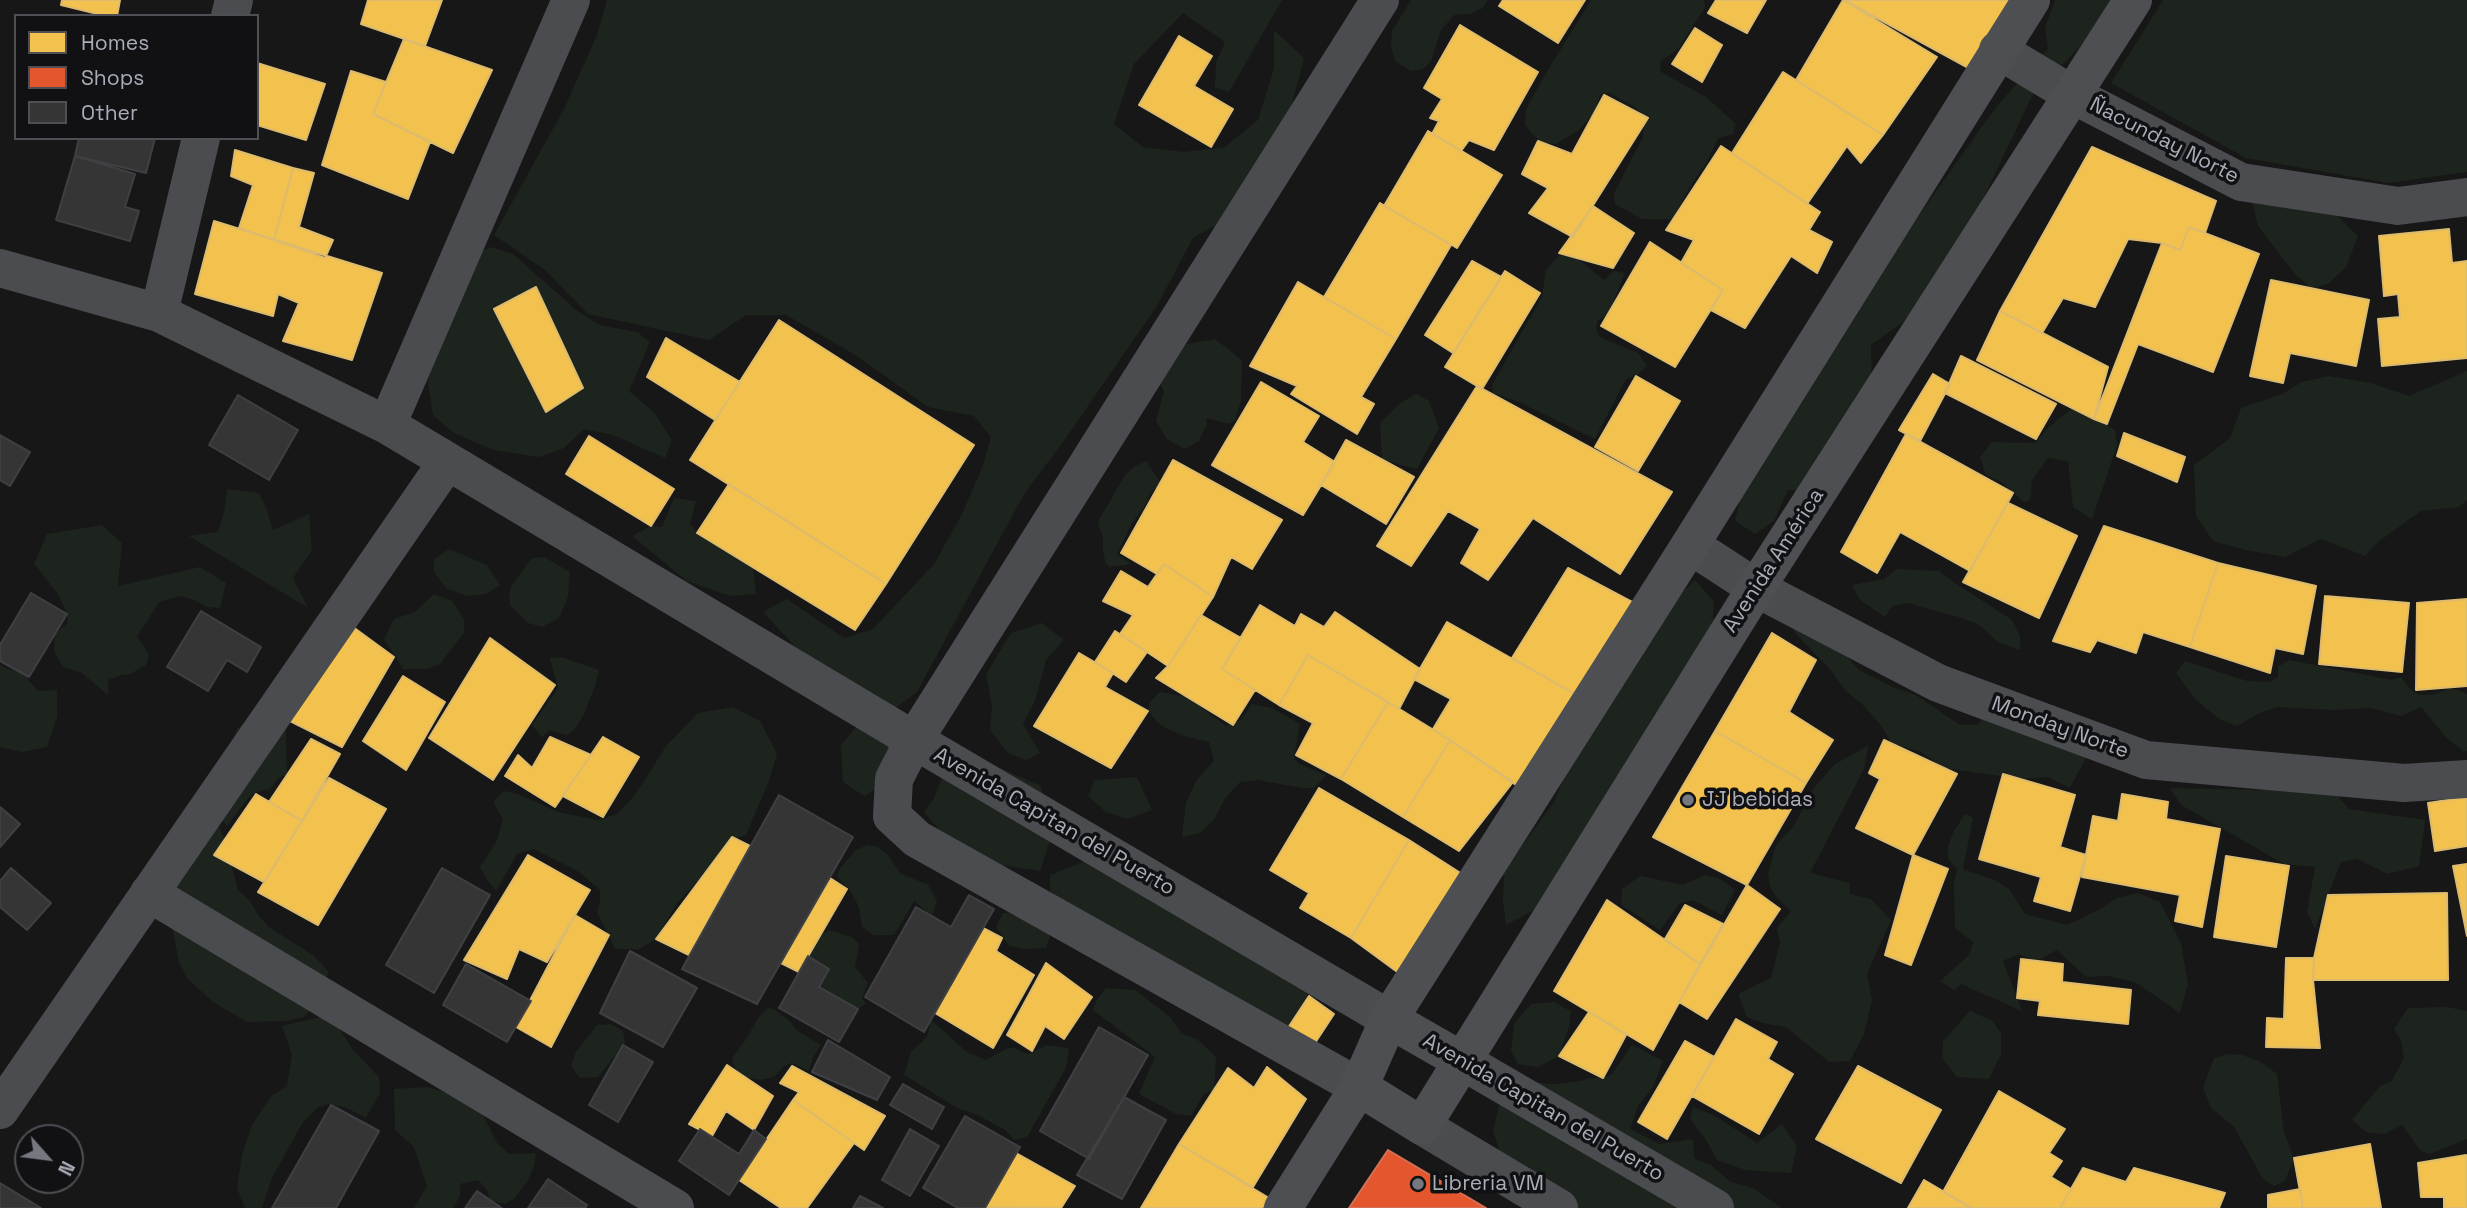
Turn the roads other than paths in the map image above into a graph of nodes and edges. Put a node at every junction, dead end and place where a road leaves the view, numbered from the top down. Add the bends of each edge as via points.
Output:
1 (571, 0) edge
2 (1380, 0) edge
3 (2031, 0) edge
4 (2133, 0) edge
5 (1998, 50) junction
6 (2073, 95) junction
7 (201, 140) edge
8 (2467, 197) edge
9 (0, 268) edge
10 (159, 313) junction
11 (387, 425) junction
12 (447, 461) junction
13 (1690, 545) junction
14 (1756, 588) junction
15 (914, 740) junction
16 (2467, 779) edge
17 (149, 893) junction
18 (1389, 1019) junction
19 (1464, 1062) junction
20 (1359, 1087) junction
21 (0, 1110) edge
22 (1422, 1126) junction
23 (675, 1208) edge
24 (1283, 1208) edge
25 (1559, 1208) edge
26 (1715, 1208) edge

1 - 11 street
2 - 15 street
3 - 5 main road
4 - 6 main road, Avenida América
5 - 6 street, Ñacunday Norte
5 - 13 main road
6 - 8 street, Ñacunday Norte via 2241,182 2398,206
6 - 14 main road, Avenida América
7 - 10 street
9 - 10 street
10 - 11 street
11 - 12 street
12 - 15 street
12 - 17 street
13 - 14 street, Monday Norte
13 - 18 main road
14 - 16 street, Monday Norte via 1938,682 2146,760 2404,783
14 - 19 main road, Avenida América
15 - 18 street, Avenida Capitan del Puerto
15 - 20 street, Avenida Capitan del Puerto via 894,779 892,816 917,839
17 - 21 street
17 - 23 street
18 - 19 main road, Avenida Capitan del Puerto
18 - 20 main road
19 - 22 main road, Avenida América
19 - 26 street, Avenida Capitan del Puerto
20 - 22 main road, Avenida Capitan del Puerto
20 - 24 main road
22 - 25 street, Avenida Capitan del Puerto

